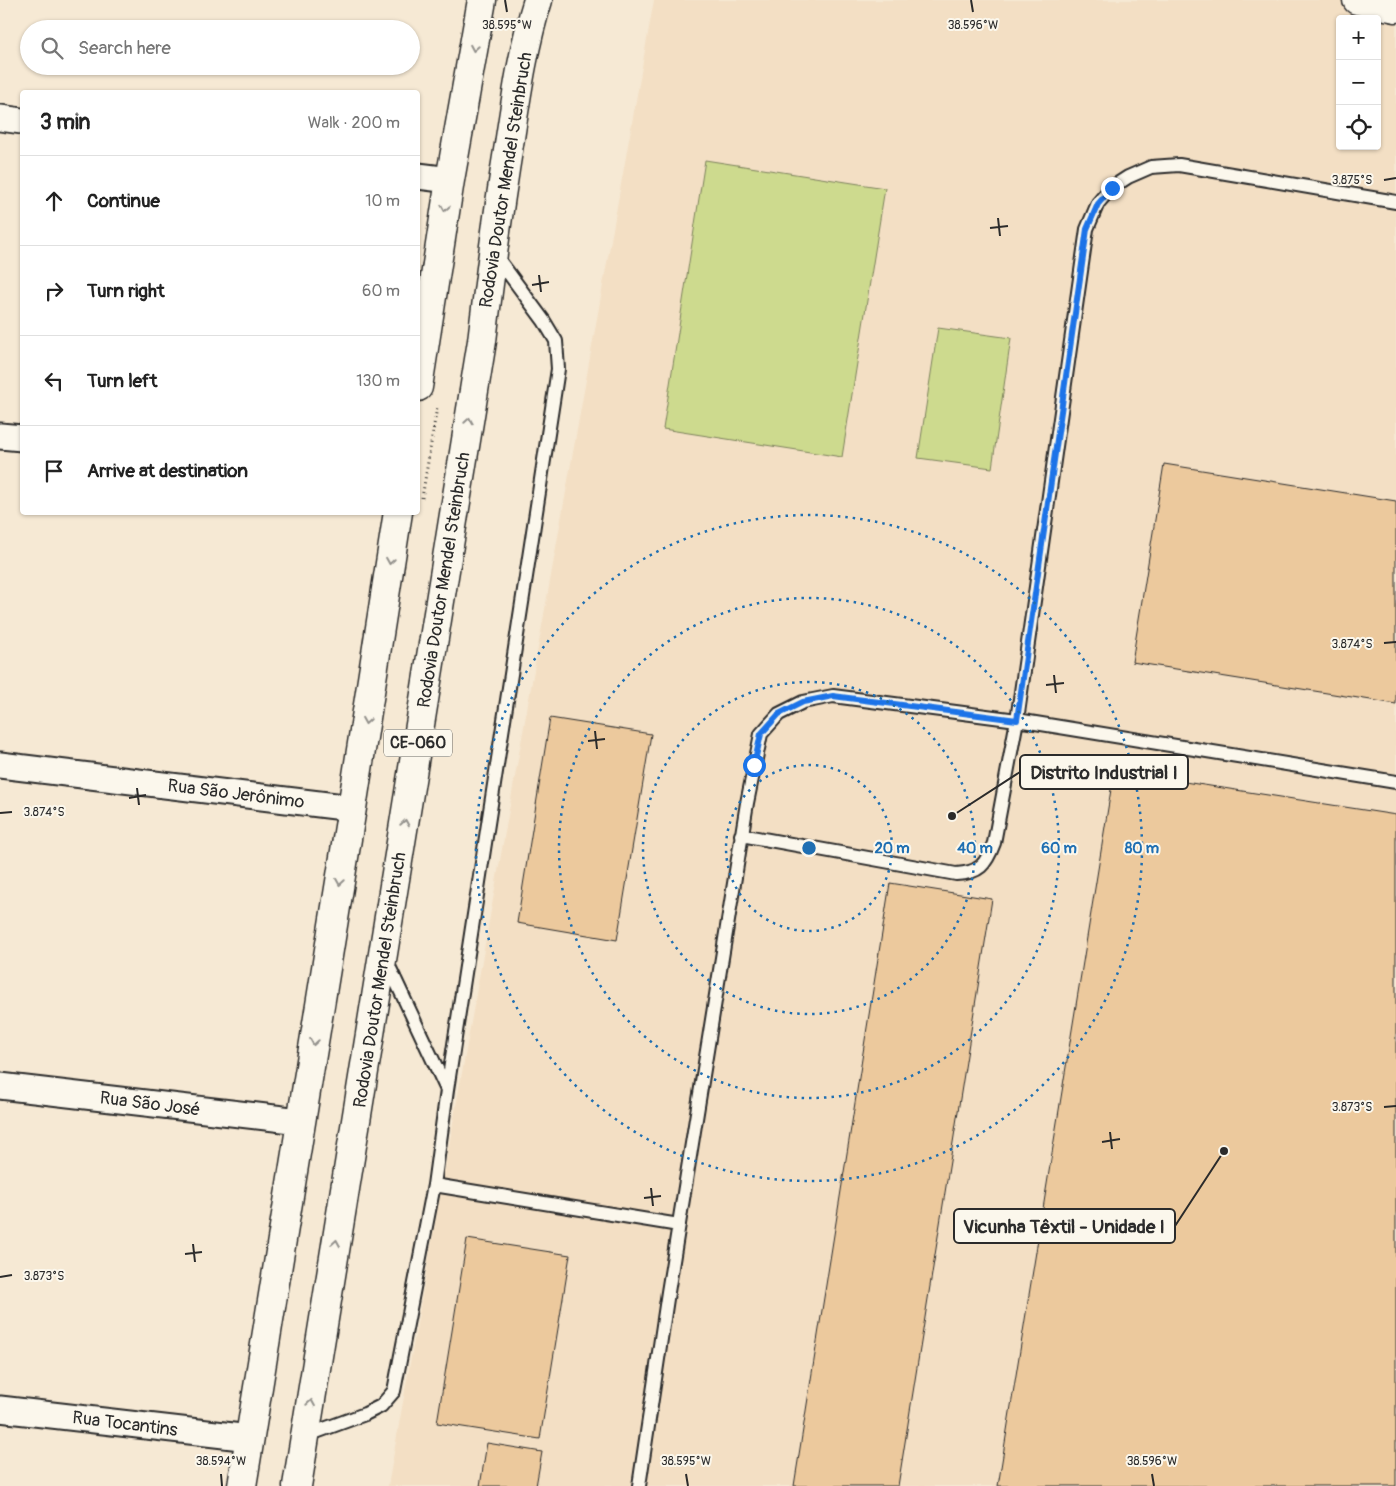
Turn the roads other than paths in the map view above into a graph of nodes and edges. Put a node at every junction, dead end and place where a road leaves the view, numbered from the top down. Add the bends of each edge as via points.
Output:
1 (482, 0) edge
2 (538, 0) edge
3 (1357, 0) edge
4 (1396, 8) edge
5 (0, 118) edge
6 (20, 121) edge
7 (420, 176) edge
8 (450, 180) junction
9 (1396, 202) edge
10 (492, 250) junction
11 (420, 374) edge
12 (0, 436) edge
13 (20, 438) edge
14 (398, 515) edge
15 (1017, 720) junction
16 (0, 766) edge
17 (1396, 782) edge
18 (352, 808) junction
19 (741, 836) junction
20 (384, 955) junction
21 (0, 1086) edge
22 (447, 1090) junction
23 (300, 1121) junction
24 (434, 1185) junction
25 (679, 1225) junction
26 (0, 1409) edge
27 (306, 1436) junction
28 (250, 1438) junction
29 (242, 1486) edge
30 (297, 1486) edge
31 (639, 1486) edge

1 -> 8 main road
2 - 10 main road, Rodovia Doutor Mendel Steinbruch / CE-060 via 514,114
3 - 4 main road
5 - 6 street
7 - 8 street
8 -> 11 main road
9 - 15 lane via 1179,165 1151,167 1128,177 1112,188 1098,204 1087,229
20 -> 10 main road, Rodovia Doutor Mendel Steinbruch / CE-060 via 482,341
10 - 22 lane via 556,341 558,369
12 - 13 street
14 -> 18 main road, CE-060
15 - 17 lane
15 - 19 lane via 833,696 803,702 779,714 761,734
15 - 19 lane via 994,843 988,859 970,873 956,874
16 - 18 street, Rua São Jerônimo
18 -> 23 main road, CE-060
19 - 25 lane
20 - 22 lane
27 -> 20 main road, Rodovia Doutor Mendel Steinbruch / CE-060
21 - 23 street, Rua São José
22 - 24 lane
23 - 28 main road, CE-060
24 - 25 lane
24 - 27 lane via 394,1391 381,1406
25 - 31 lane
26 - 28 street, Rua Tocantins
27 - 30 main road, Rodovia Doutor Mendel Steinbruch / CE-060
28 - 29 main road, CE-060

